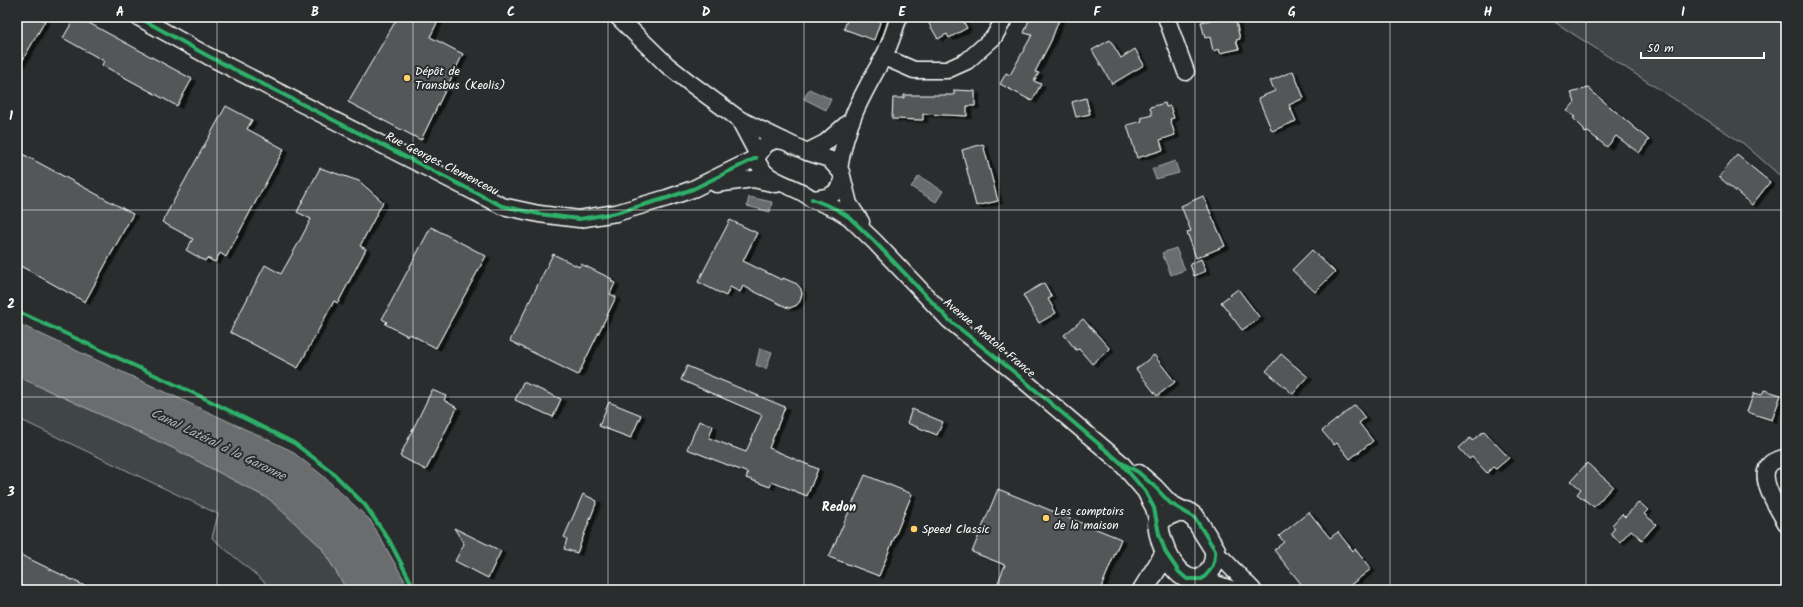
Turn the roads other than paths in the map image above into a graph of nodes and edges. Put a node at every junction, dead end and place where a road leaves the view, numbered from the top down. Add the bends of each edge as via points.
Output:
1 (138, 17) edge
2 (618, 17) edge
3 (899, 17) edge
4 (1005, 17) edge
5 (1166, 17) edge
6 (884, 57) junction
7 (1186, 72) dead end
8 (739, 119) junction
9 (850, 121) junction
10 (784, 140) junction
11 (807, 152) junction
12 (757, 156) junction
13 (841, 176) junction
14 (787, 186) junction
15 (693, 189) junction
16 (812, 199) junction
17 (875, 242) junction
18 (1786, 457) edge
19 (1120, 462) junction
20 (1187, 512) junction
21 (1158, 524) junction
22 (1786, 524) edge
23 (1166, 553) junction
24 (1215, 554) junction
25 (1199, 579) junction
26 (1143, 590) edge
27 (1180, 590) edge
28 (1234, 590) edge
29 (1253, 590) edge

1 - 15 street, Rue Georges Clemenceau via 208,56 502,206 578,219 616,213
2 - 8 street via 667,65
3 - 6 street
4 - 6 street via 994,37 967,61 947,70 914,70
5 - 7 street
6 - 9 street
8 - 10 street
8 - 12 street
9 - 11 street via 825,143
9 - 13 street via 842,149
10 - 11 street
10 - 12 street via 770,140
11 - 13 street via 829,159
12 - 14 street via 758,166 764,173
12 - 15 street, Rue Georges Clemenceau
13 - 16 street via 833,195 828,198
13 - 17 street, Avenue Anatole France via 853,211
14 - 15 street, Rue Georges Clemenceau via 753,179
14 - 16 street, Avenue Anatole France via 796,188
16 - 17 street, Avenue Anatole France via 849,217
17 - 19 street, Avenue Anatole France via 949,320
18 - 22 street via 1771,463 1765,471 1765,480
19 - 20 street, Avenue Anatole France via 1138,472 1170,503
19 - 21 street, Avenue Anatole France via 1145,491 1154,508
20 - 21 street via 1175,512 1164,517
20 - 24 street via 1195,518
21 - 23 street
23 - 25 street via 1183,576 1187,579
23 - 26 street
24 - 25 street via 1212,569
24 - 29 street
25 - 27 street
25 - 28 street

